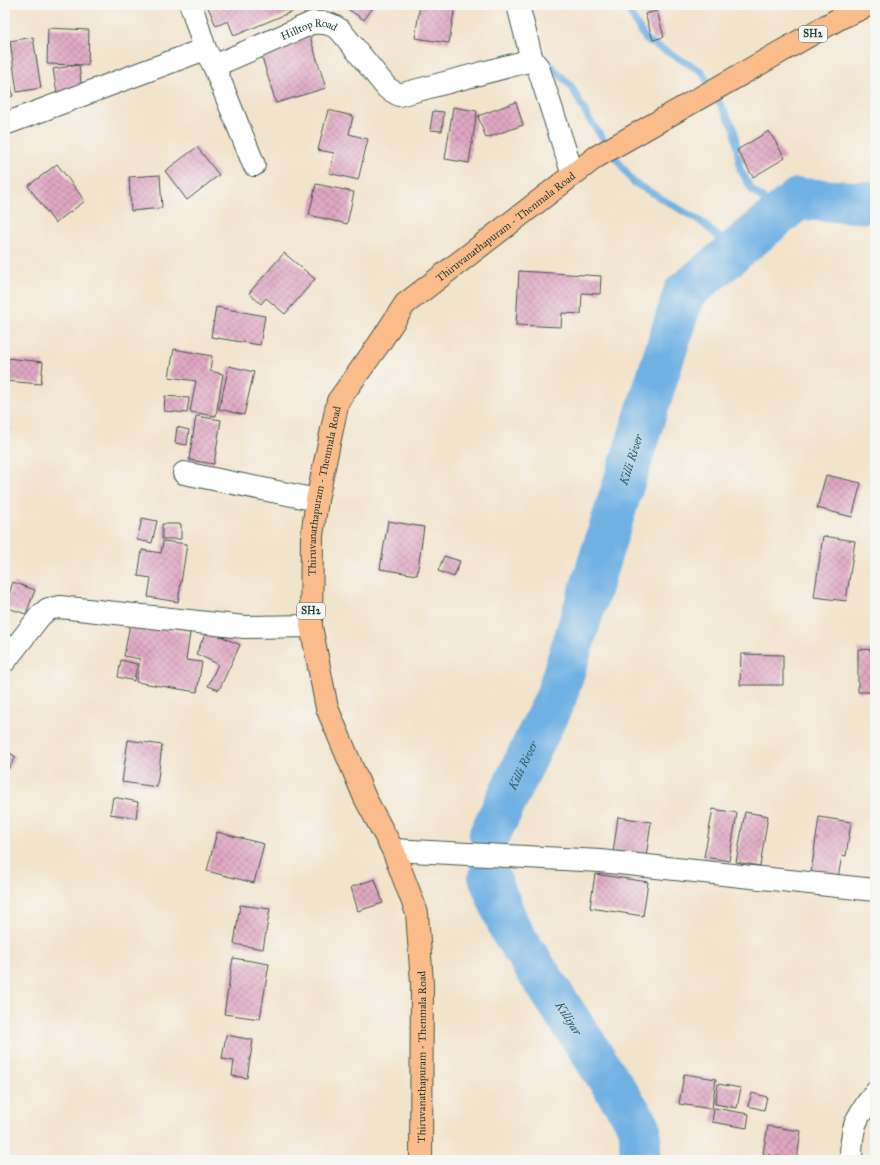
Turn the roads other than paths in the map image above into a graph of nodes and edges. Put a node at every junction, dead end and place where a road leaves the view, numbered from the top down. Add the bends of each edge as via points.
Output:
1 (191, 5) edge
2 (518, 5) edge
3 (869, 5) edge
4 (210, 57) junction
5 (532, 60) junction
6 (5, 124) edge
7 (254, 165) dead end
8 (573, 175) junction
9 (184, 473) dead end
10 (317, 500) junction
11 (310, 626) junction
12 (5, 661) edge
13 (393, 850) junction
14 (875, 890) edge
15 (875, 1093) edge
16 (421, 1160) edge
17 (851, 1160) edge

1 - 4 street
2 - 5 street
3 - 8 main road, Thiruvanathapuram - Thenmala Road / SH2 via 840,18 596,157
4 - 5 street, Hilltop Road via 312,23 332,23 387,88 398,95
4 - 6 street, Hilltop Road
4 - 7 street
5 - 8 street via 538,67
8 - 10 main road, Thiruvanathapuram - Thenmala Road / SH2 via 405,304 338,401
9 - 10 street
10 - 11 main road, Thiruvanathapuram - Thenmala Road / SH2 via 312,536
11 - 12 street via 244,627 60,607 48,609 40,616
11 - 13 main road, Thiruvanathapuram - Thenmala Road / SH2 via 327,708 366,798
13 - 14 street via 600,861
13 - 16 main road, Thiruvanathapuram - Thenmala Road / SH2 via 417,913 422,982
15 - 17 street via 859,1113 851,1138

